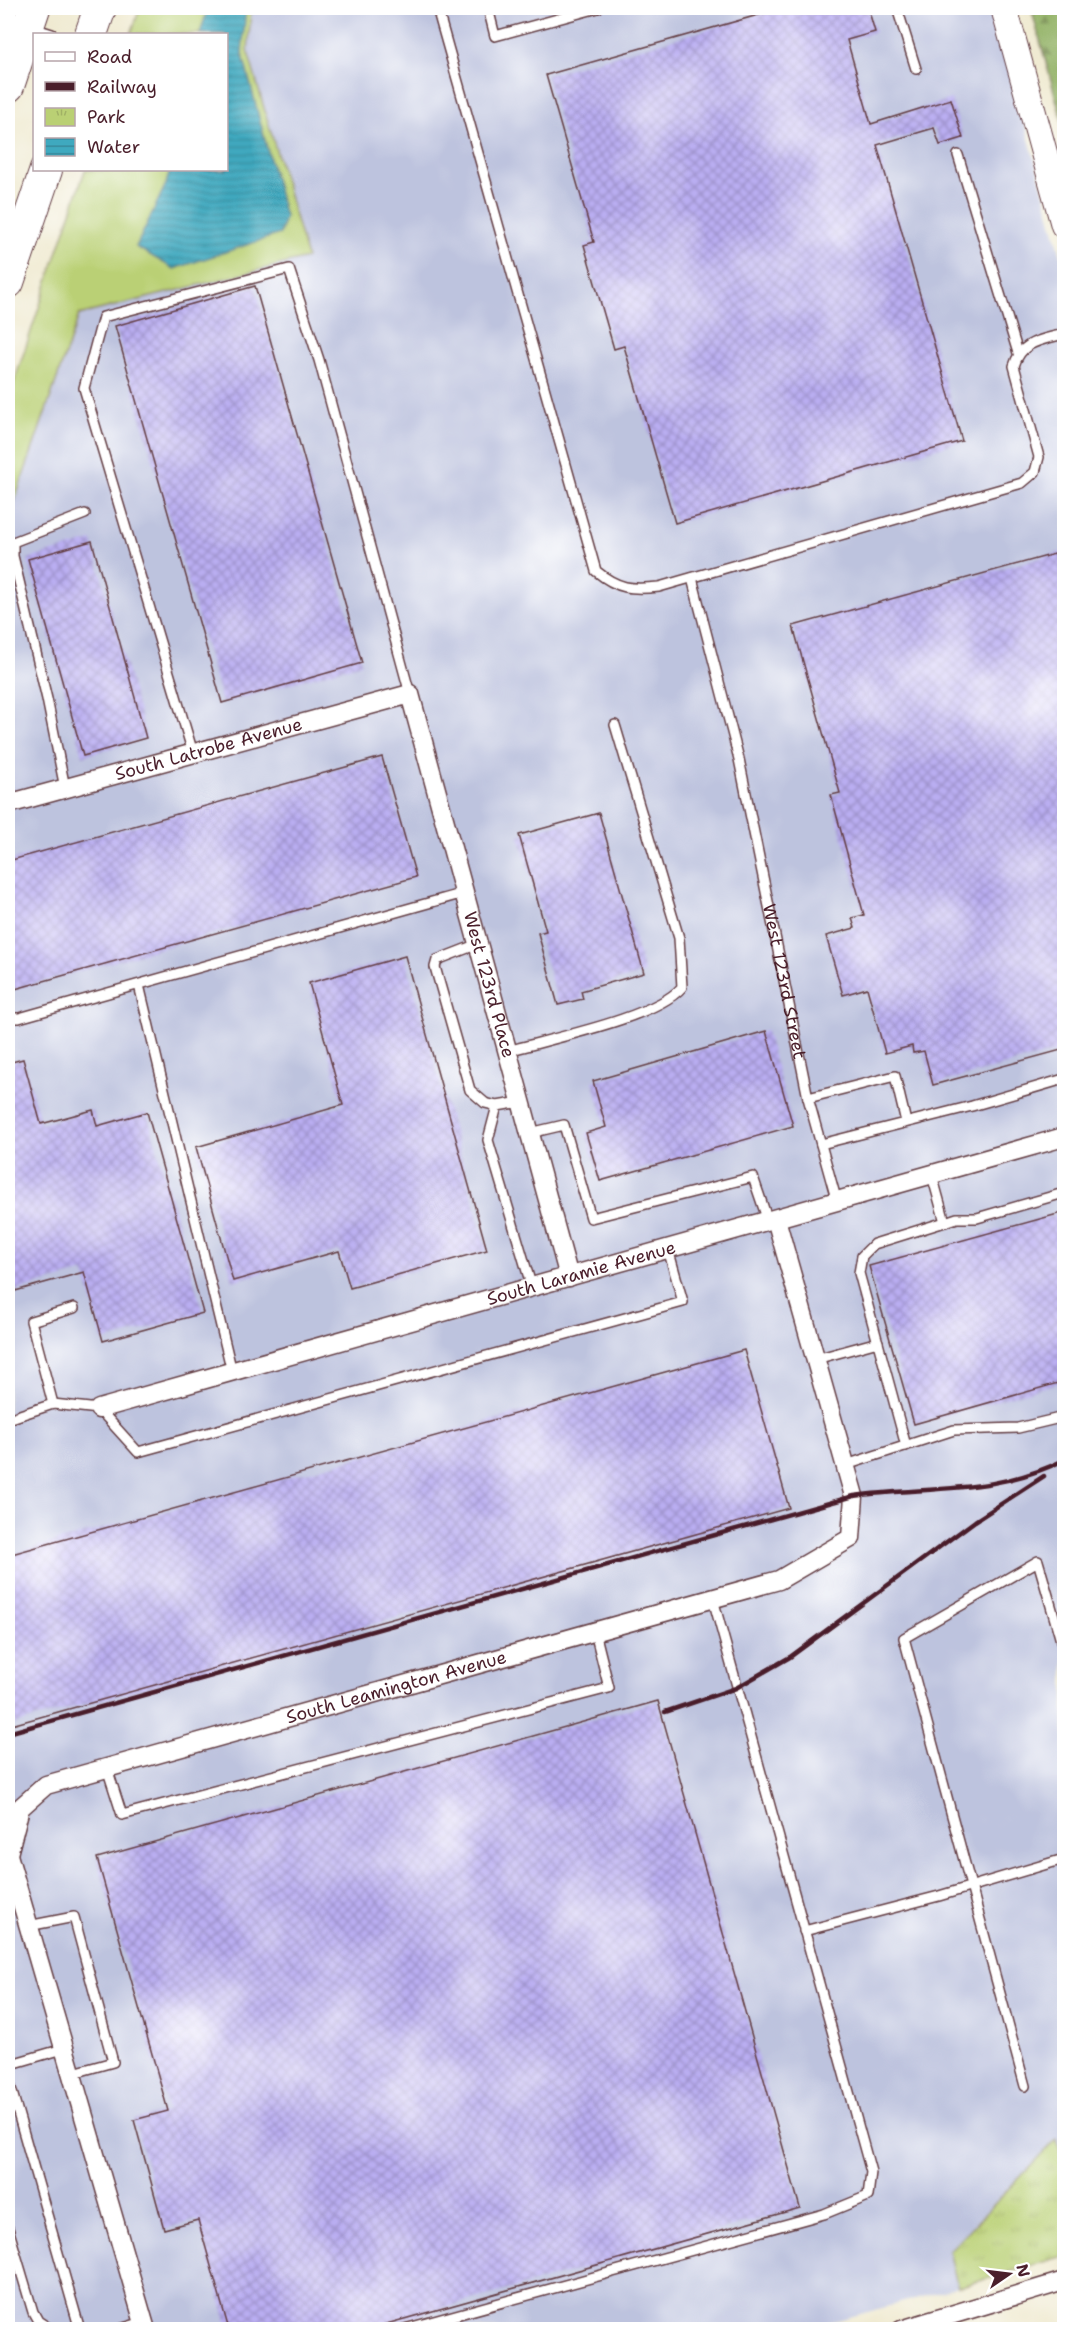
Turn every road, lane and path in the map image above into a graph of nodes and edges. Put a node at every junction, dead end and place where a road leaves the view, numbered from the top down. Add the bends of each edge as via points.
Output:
1 (100, 8) edge
2 (437, 8) edge
3 (488, 8) edge
4 (598, 8) edge
5 (897, 8) edge
6 (1004, 8) edge
7 (91, 33) edge
8 (33, 34) edge
9 (916, 69) dead end
10 (8, 87) edge
11 (958, 155) dead end
12 (46, 171) edge
13 (1065, 225) edge
14 (8, 282) edge
15 (1065, 334) edge
16 (1018, 353) junction
17 (84, 514) dead end
18 (692, 578) junction
19 (410, 694) junction
20 (615, 725) dead end
21 (193, 753) junction
22 (65, 788) junction
23 (8, 804) edge
24 (464, 893) junction
25 (478, 944) junction
26 (139, 985) junction
27 (8, 1018) edge
28 (508, 1051) junction
29 (1065, 1079) edge
30 (808, 1098) junction
31 (521, 1102) junction
32 (497, 1106) junction
33 (906, 1122) junction
34 (530, 1133) junction
35 (1065, 1137) edge
36 (821, 1144) junction
37 (932, 1175) junction
38 (1065, 1193) edge
39 (837, 1202) junction
40 (772, 1220) junction
41 (945, 1222) junction
42 (668, 1249) junction
43 (569, 1277) junction
44 (532, 1288) junction
45 (74, 1308) dead end
46 (878, 1342) junction
47 (816, 1359) junction
48 (232, 1372) junction
49 (53, 1404) junction
50 (99, 1409) junction
51 (1065, 1417) edge
52 (8, 1419) edge
53 (906, 1446) junction
54 (846, 1465) junction
55 (713, 1599) junction
56 (595, 1632) junction
57 (1065, 1651) edge
58 (107, 1768) junction
59 (8, 1855) edge
60 (1065, 1859) edge
61 (973, 1886) junction
62 (28, 1926) junction
63 (804, 1931) junction
64 (63, 2049) junction
65 (8, 2065) edge
66 (70, 2074) junction
67 (8, 2078) edge
68 (1025, 2086) dead end
69 (8, 2228) edge
70 (1065, 2281) edge
71 (145, 2326) edge
72 (52, 2329) edge
73 (80, 2330) edge
74 (117, 2330) edge
75 (401, 2330) edge
76 (901, 2330) edge

1 - 7 highway
2 - 18 lane via 596,571 612,584 636,590
3 - 4 lane via 495,36
5 - 9 lane
6 - 13 street
8 - 10 highway
11 - 16 lane
12 - 14 highway
15 - 16 lane via 1027,346
16 - 18 lane via 1014,366 1039,457 1035,472 1022,483
17 - 22 lane via 13,542
18 - 30 lane, West 123rd Street via 739,759
19 - 21 street, South Latrobe Avenue
19 - 21 lane via 319,360 289,269 103,317 84,388
19 - 24 street, West 123rd Place
20 - 28 lane via 679,938 682,987 644,1012
21 - 22 street, South Latrobe Avenue
22 - 23 street, South Latrobe Avenue
24 - 25 street, West 123rd Place
24 - 26 lane
25 - 28 street, West 123rd Place
25 - 32 lane via 437,960 435,967 470,1090 485,1103
26 - 27 lane
26 - 48 lane
28 - 31 street, West 123rd Place
29 - 33 lane
30 - 33 lane via 896,1076
30 - 36 lane, West 123rd Street
31 - 32 lane
31 - 34 street, West 123rd Place
32 - 44 lane via 488,1140
33 - 36 lane
34 - 40 lane via 564,1125 591,1218 753,1177
34 - 43 street, West 123rd Place
35 - 37 street, South Laramie Avenue
36 - 39 lane, West 123rd Street
37 - 39 street, South Laramie Avenue
37 - 41 lane
38 - 41 lane via 976,1218
39 - 40 street, South Laramie Avenue
40 - 42 street, South Laramie Avenue
40 - 47 street
41 - 46 lane via 874,1244 862,1256 859,1273
42 - 43 street, South Laramie Avenue
42 - 50 lane via 683,1302 138,1452
43 - 44 street, South Laramie Avenue
44 - 48 street, South Laramie Avenue
45 - 49 lane via 31,1321
46 - 47 lane
46 - 53 lane
47 - 54 street
48 - 50 street, South Laramie Avenue
49 - 50 lane
49 - 52 lane
51 - 53 lane via 1018,1428 954,1430
53 - 54 lane
54 - 55 street, South Leamington Avenue via 854,1496 851,1538 779,1580
55 - 56 street, South Leamington Avenue
55 - 63 lane
56 - 58 street, South Leamington Avenue
56 - 58 lane via 609,1688 122,1815
57 - 61 lane via 1038,1561 904,1638
58 - 59 street, South Leamington Avenue via 46,1785 20,1808
59 - 62 street
60 - 61 lane
61 - 63 lane
61 - 68 lane
62 - 64 street
62 - 66 lane via 74,1917 113,2062
63 - 75 lane via 871,2172 868,2196 824,2214
64 - 65 lane
64 - 66 street
66 - 71 street
67 - 73 lane
69 - 72 lane via 33,2312
70 - 76 street
71 - 74 lane

